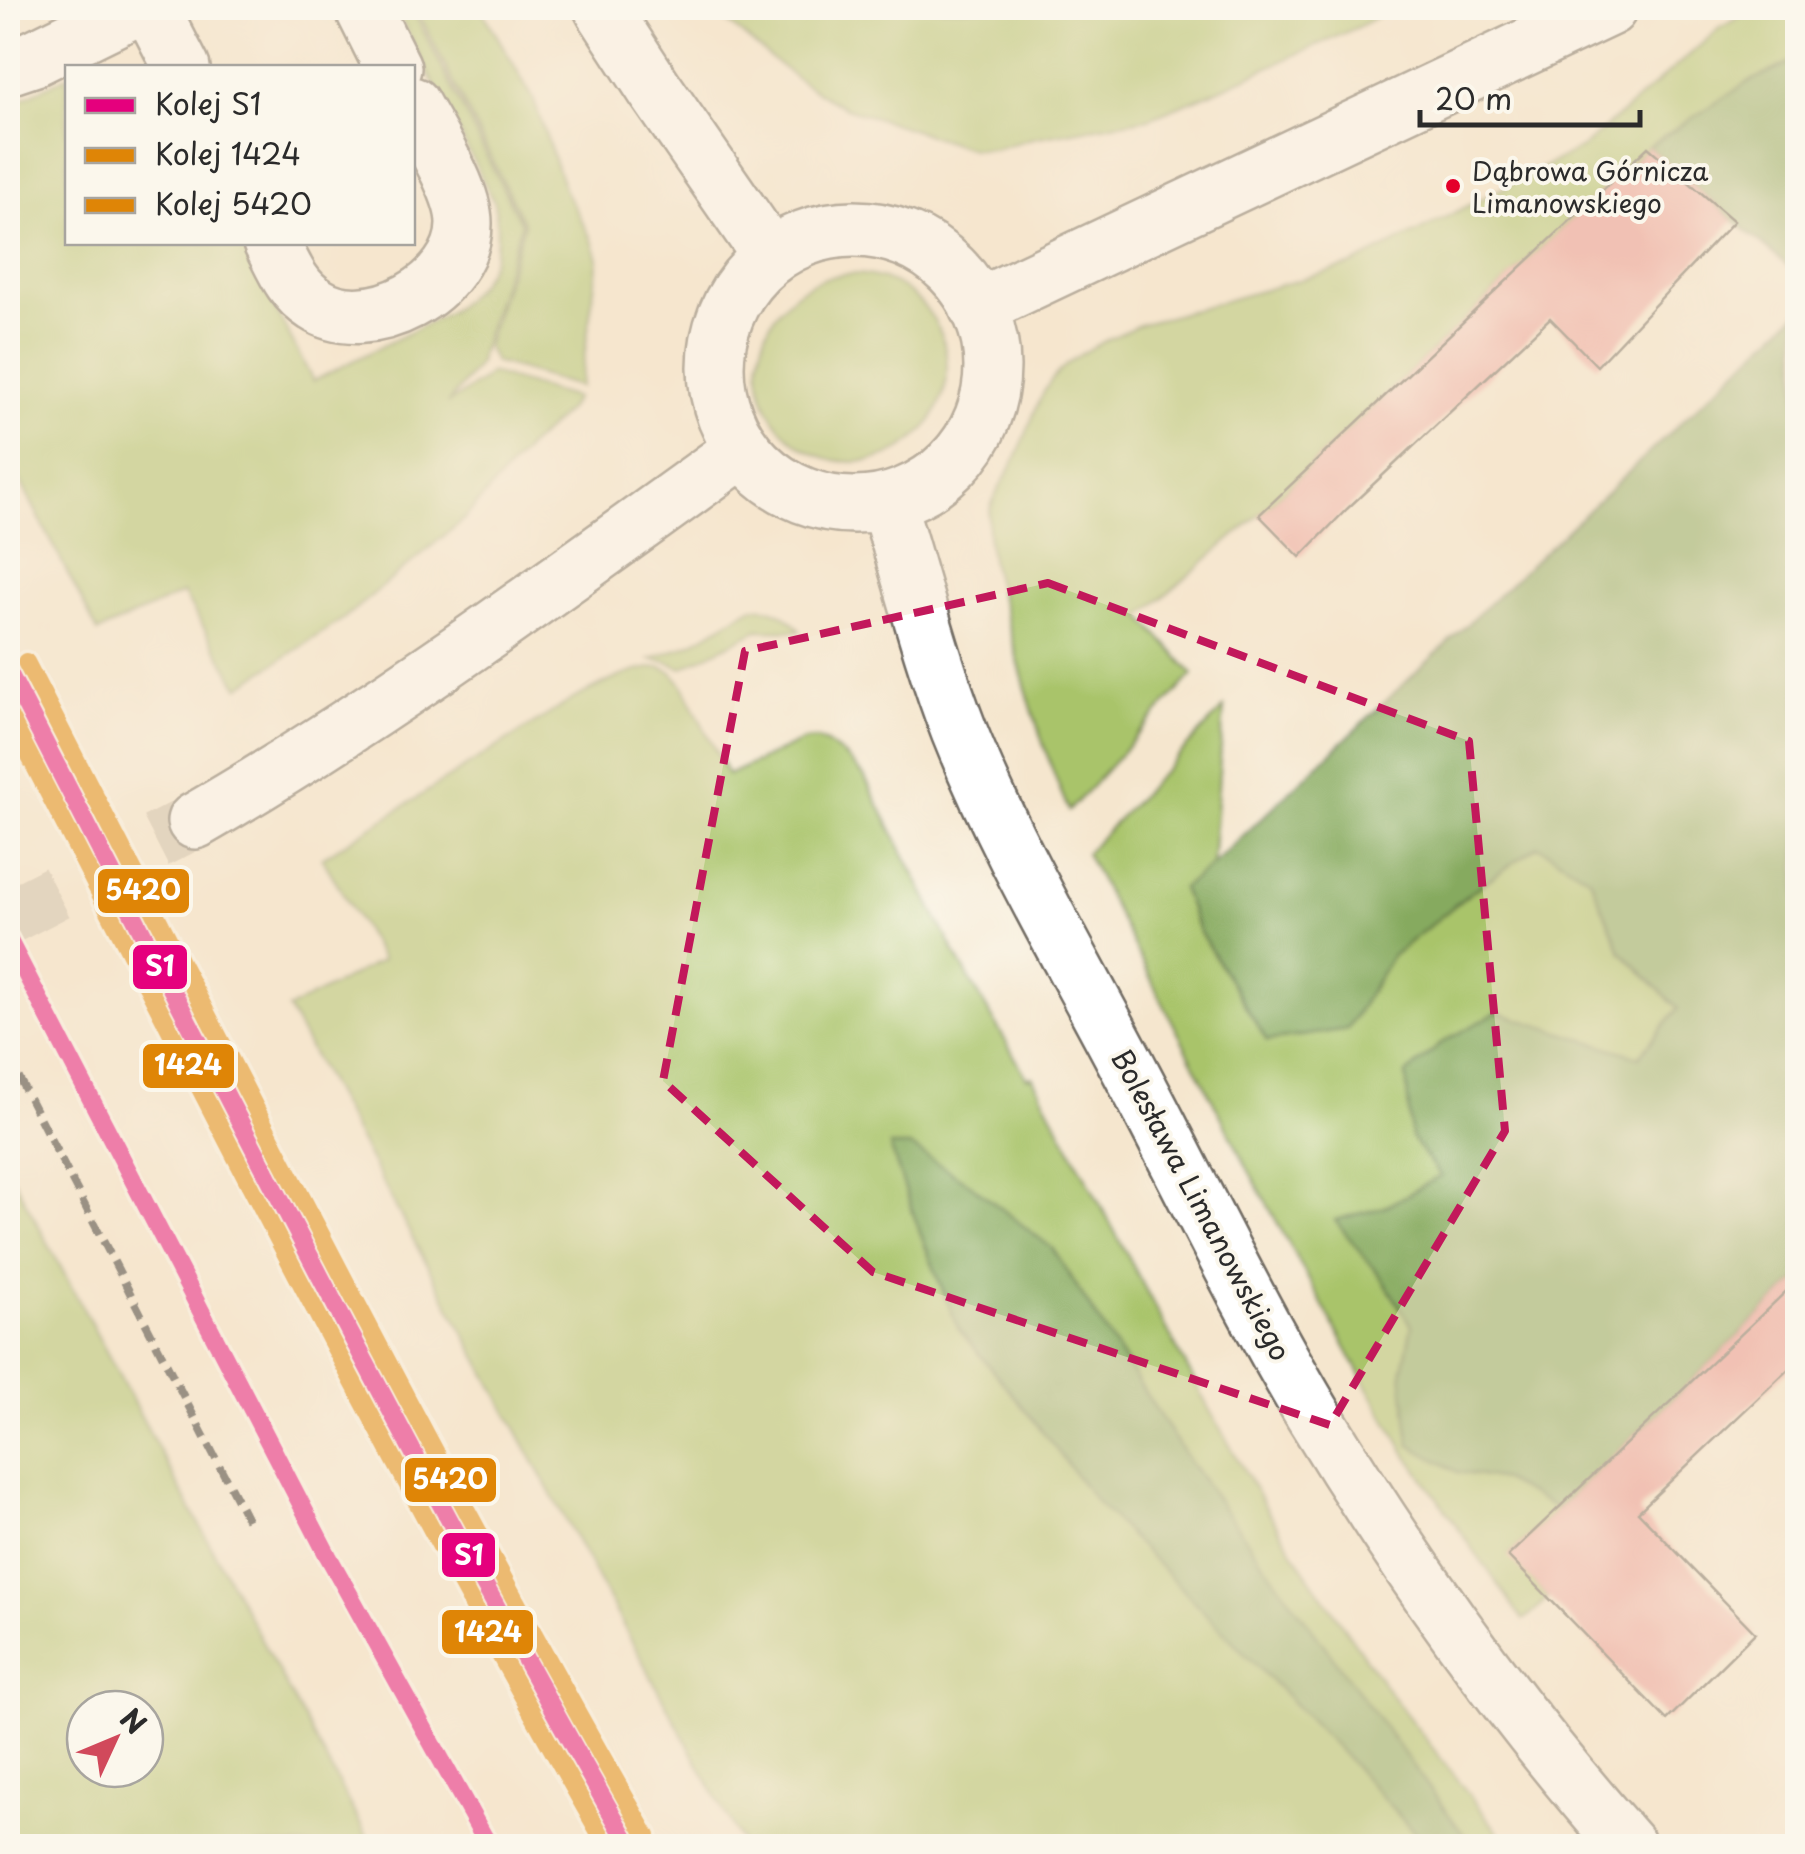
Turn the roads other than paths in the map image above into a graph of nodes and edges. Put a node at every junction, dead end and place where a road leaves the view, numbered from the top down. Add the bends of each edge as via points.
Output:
1 (136, 8) edge
2 (151, 8) edge
3 (362, 8) edge
4 (602, 8) edge
5 (1609, 8) edge
6 (180, 65) edge
7 (392, 65) edge
8 (8, 67) edge
9 (415, 110) edge
10 (273, 245) edge
11 (771, 257) junction
12 (977, 307) junction
13 (743, 449) junction
14 (887, 501) junction
15 (195, 821) tunnel mouth
16 (1628, 1846) edge

1 - 8 street
2 - 6 street
3 - 7 street
4 - 11 street
5 - 12 street
9 - 10 street via 464,220 459,250 436,282 372,314 329,312 294,286
11 - 12 street via 821,233 890,234 946,265
11 - 13 street via 740,288 719,333 722,408
12 - 14 street via 992,361 980,424 940,476
13 - 14 street via 782,486 804,496 853,505
13 - 15 street via 417,682
14 - 16 street, Bolesława Limanowskiego via 974,767 1289,1372 1451,1626

